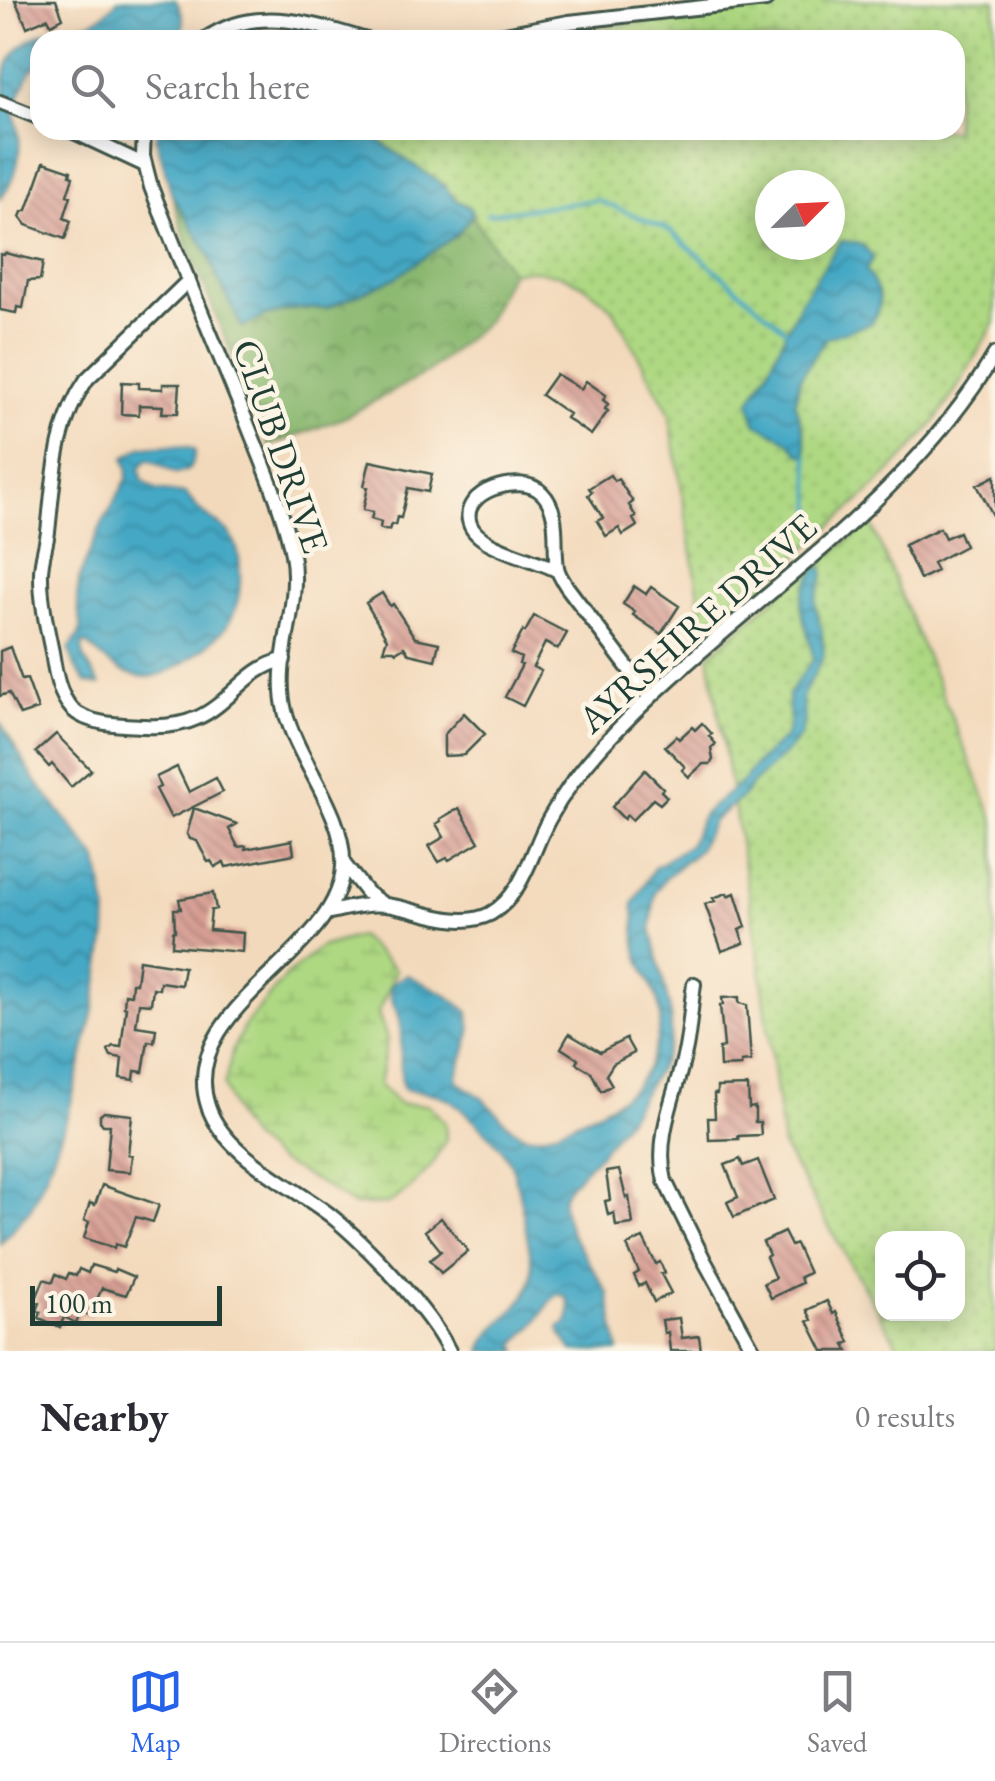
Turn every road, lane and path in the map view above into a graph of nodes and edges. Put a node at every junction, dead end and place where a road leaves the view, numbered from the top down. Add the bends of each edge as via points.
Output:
1 (766, 0) edge
2 (224, 30) edge
3 (331, 30) edge
4 (526, 30) edge
5 (0, 102) edge
6 (30, 114) edge
7 (91, 140) edge
8 (143, 140) edge
9 (145, 165) junction
10 (189, 280) junction
11 (995, 354) edge
12 (556, 570) junction
13 (284, 660) junction
14 (650, 697) junction
15 (344, 864) junction
16 (385, 905) junction
17 (326, 914) junction
18 (694, 984) dead end
19 (449, 1351) edge
20 (754, 1351) edge

1 - 4 street
2 - 3 street via 266,18
5 - 6 street
7 - 9 street
8 - 9 street, CLUB DRIVE
9 - 10 street, CLUB DRIVE
10 - 13 street, CLUB DRIVE via 286,531 295,579
10 - 13 street via 87,379 62,428 40,575 58,684 82,716 172,726 198,718 265,665
11 - 14 street, AYRSHIRE DRIVE via 947,425 852,522
12 - 12 street via 552,511 537,489 512,484 470,506 468,518 478,536
12 - 14 street
13 - 15 street, CLUB DRIVE via 287,720 334,820
14 - 16 street, AYRSHIRE DRIVE via 578,774 498,909 458,920
15 - 16 street
15 - 17 street
16 - 17 street, AYRSHIRE DRIVE
17 - 19 street via 225,1024 207,1063 207,1104 236,1147 358,1240
18 - 20 street via 662,1170

